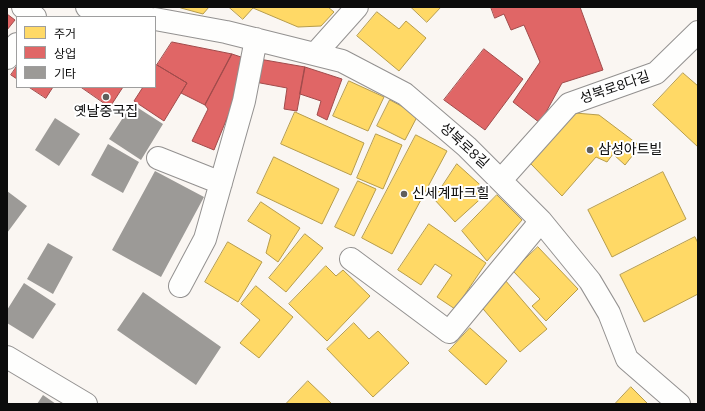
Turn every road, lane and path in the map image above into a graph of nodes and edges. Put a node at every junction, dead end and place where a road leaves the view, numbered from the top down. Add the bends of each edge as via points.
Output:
1 (23, 7) edge
2 (87, 7) edge
3 (357, 7) edge
4 (115, 9) edge
5 (34, 16) edge
6 (142, 16) edge
7 (156, 19) edge
8 (698, 32) edge
9 (256, 39) junction
10 (16, 45) edge
11 (315, 54) junction
12 (7, 58) edge
13 (158, 158) dead end
14 (501, 180) junction
15 (221, 183) junction
16 (542, 221) junction
17 (351, 259) dead end
18 (180, 286) dead end
19 (7, 357) edge
20 (86, 404) edge
21 (679, 404) edge

1 - 5 street
2 - 4 street
3 - 11 street
4 - 6 street
7 - 9 street, 성북로8길
8 - 14 street, 성북로8다길 via 656,74 569,104
9 - 11 street, 성북로8길
9 - 15 street via 244,101
10 - 12 street
11 - 14 street, 성북로8길 via 342,61 405,94
13 - 15 street
14 - 16 street, 성북로8길
15 - 18 street via 205,239
16 - 17 street via 449,332
16 - 21 street, 성북로8길 via 590,281 610,313 627,359
19 - 20 street

